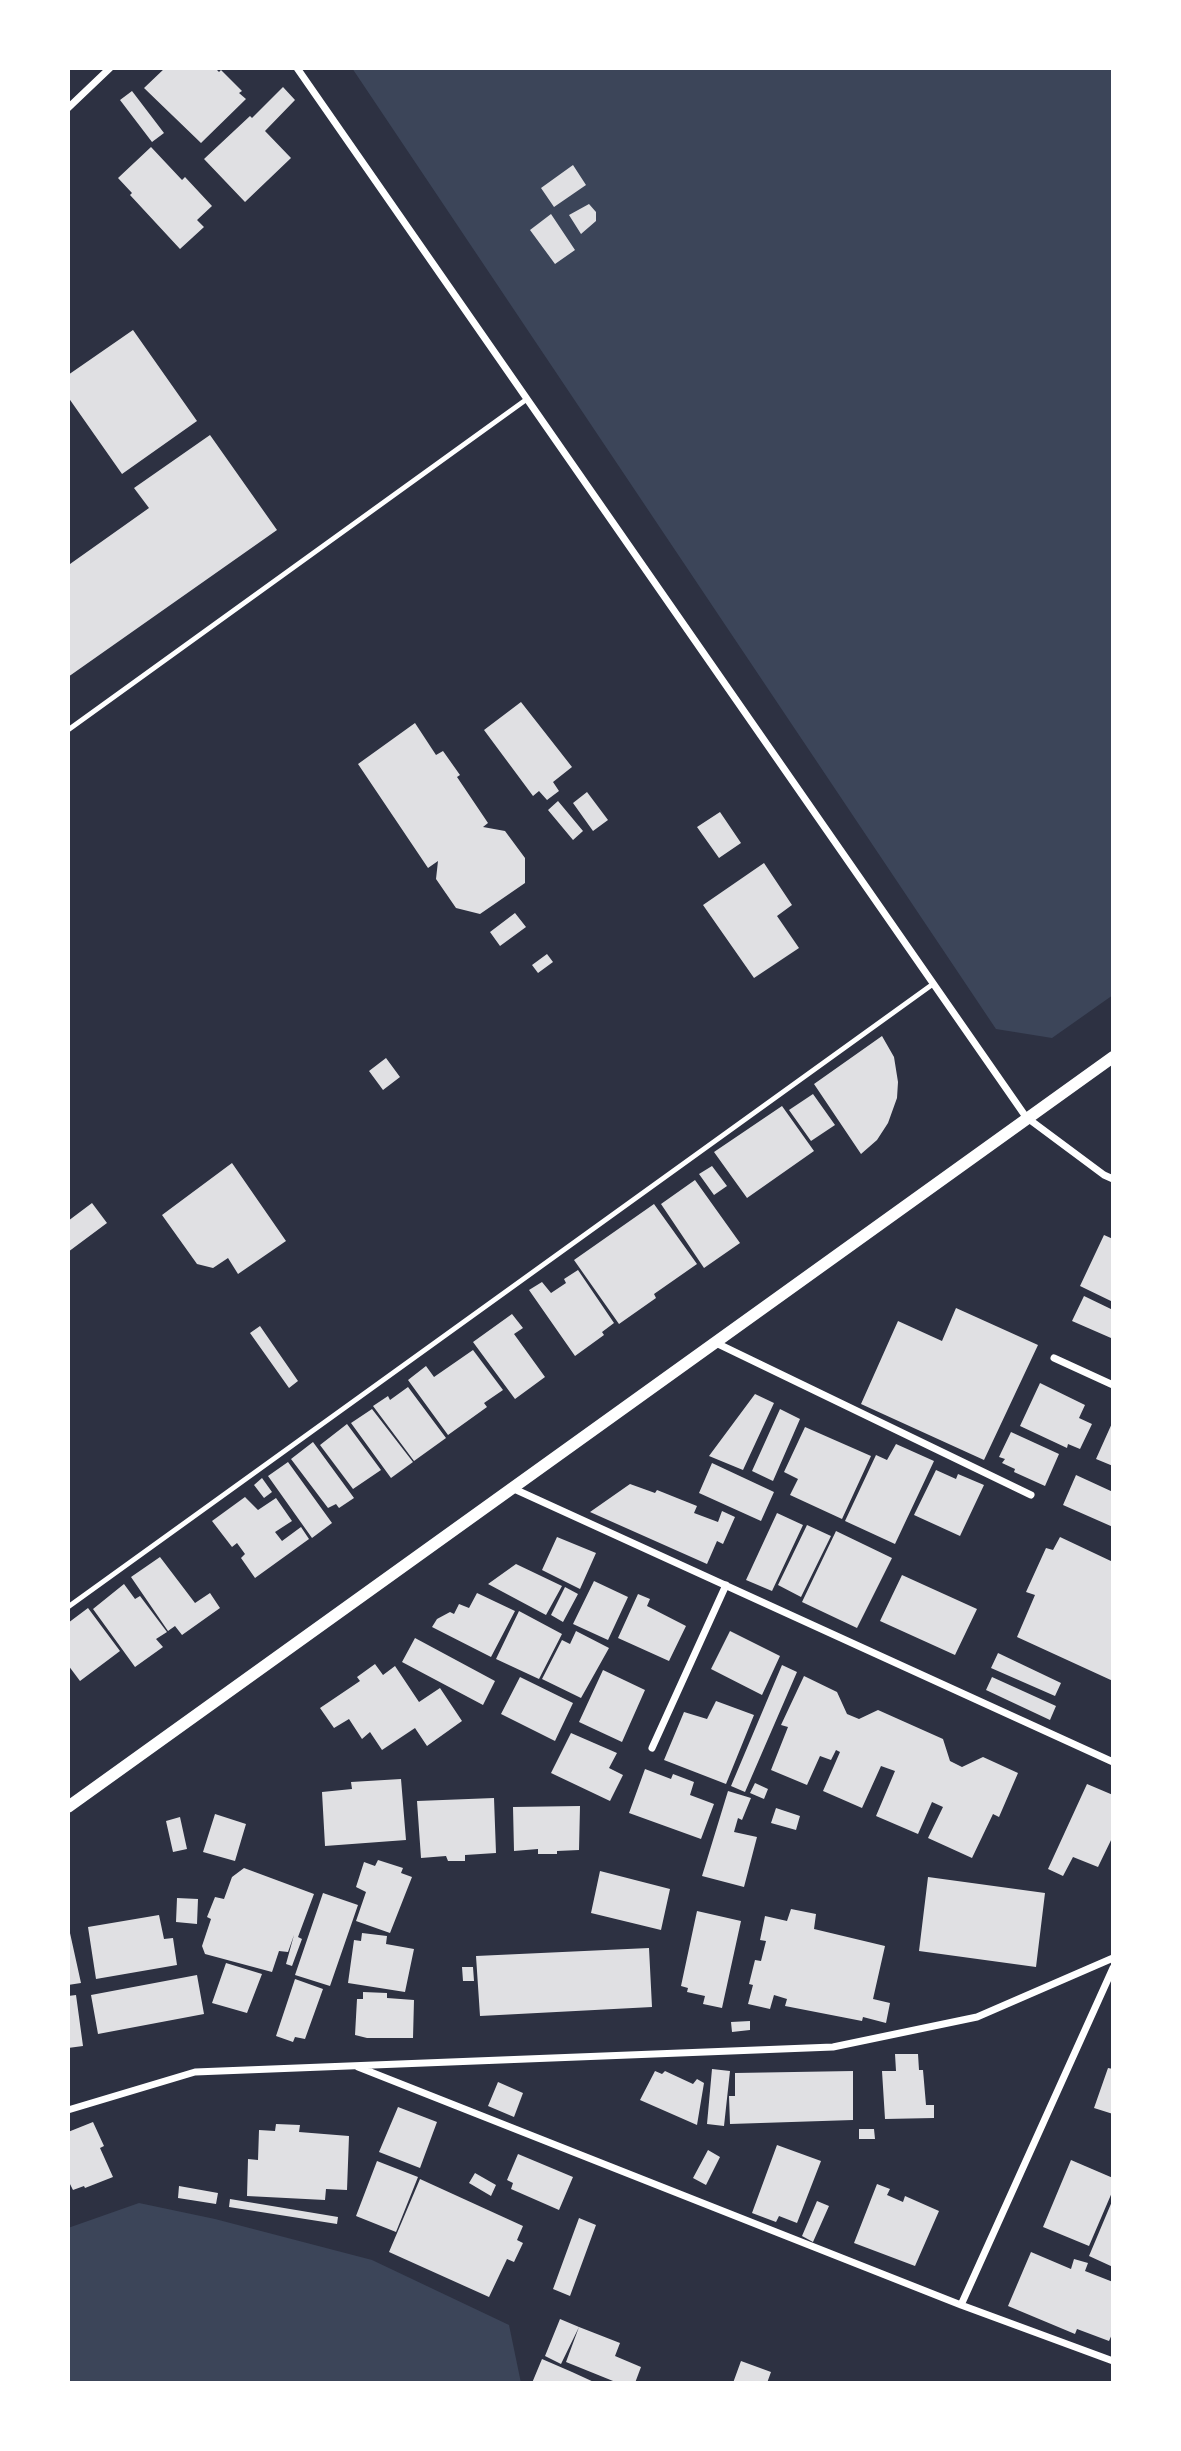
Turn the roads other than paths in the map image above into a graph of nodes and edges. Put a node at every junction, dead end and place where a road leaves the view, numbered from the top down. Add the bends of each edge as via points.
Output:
1 (110, 68) edge
2 (297, 68) edge
3 (68, 108) edge
4 (527, 399) junction
5 (68, 730) edge
6 (933, 984) junction
7 (1113, 1057) edge
8 (1026, 1117) junction
9 (1113, 1179) edge
10 (713, 1342) junction
11 (1054, 1358) dead end
12 (1113, 1385) edge
13 (511, 1488) junction
14 (1031, 1495) dead end
15 (726, 1586) junction
16 (68, 1607) edge
17 (652, 1748) dead end
18 (1113, 1762) edge
19 (68, 1807) edge
20 (1113, 1958) edge
21 (1113, 1968) edge
22 (354, 2065) junction
23 (68, 2110) edge
24 (961, 2305) junction
25 (1113, 2361) edge

1 - 3 street
2 - 4 street
4 - 5 lane
4 - 6 street
6 - 8 street
6 - 16 lane
7 - 8 street
8 - 9 street
8 - 10 street
10 - 13 street
10 - 14 street
11 - 12 street
13 - 15 street
13 - 19 street
15 - 17 street
15 - 18 street
20 - 22 street via 977,2017 833,2047
21 - 24 street
22 - 23 street via 195,2072
22 - 24 street
24 - 25 street

